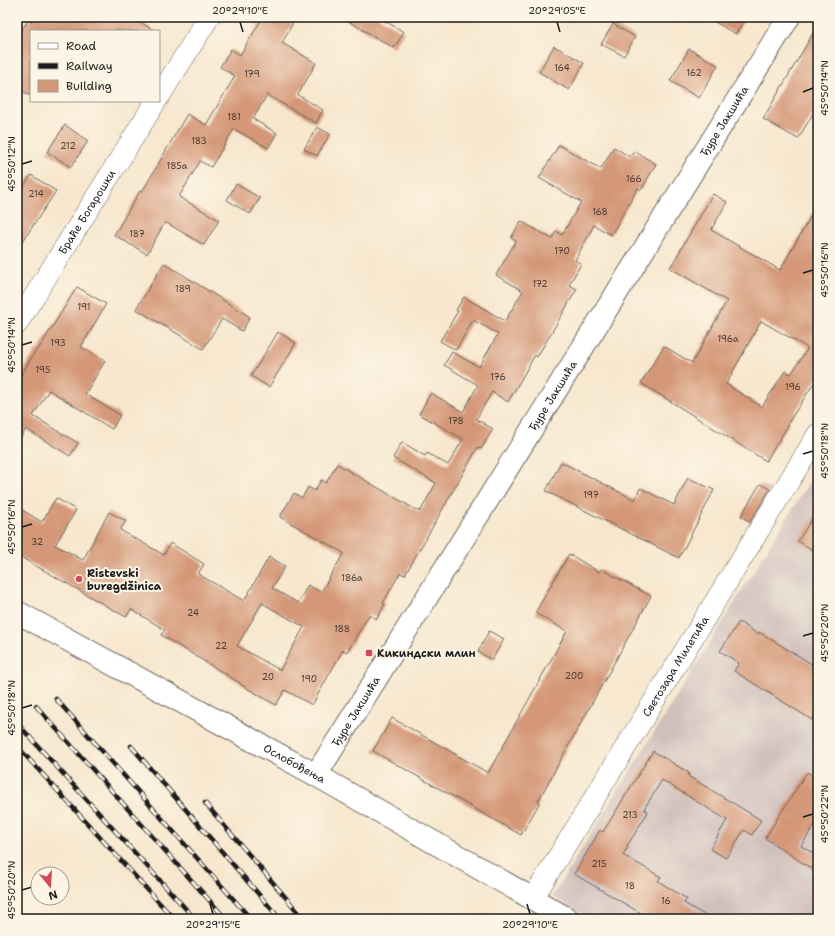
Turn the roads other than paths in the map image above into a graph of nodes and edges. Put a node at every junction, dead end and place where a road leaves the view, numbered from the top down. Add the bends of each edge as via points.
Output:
1 (209, 17) edge
2 (789, 17) edge
3 (160, 95) edge
4 (155, 102) edge
5 (17, 324) edge
6 (818, 434) edge
7 (17, 612) edge
8 (316, 775) junction
9 (533, 898) junction
10 (568, 919) edge

1 - 3 street
2 - 8 main road, Ђуре Јакшића
4 - 5 street, Браће Богарошки
6 - 9 street, Светозара Милетића
7 - 8 main road, Ослобођења
8 - 9 main road, Ослобођења
9 - 10 main road, Ослобођења

